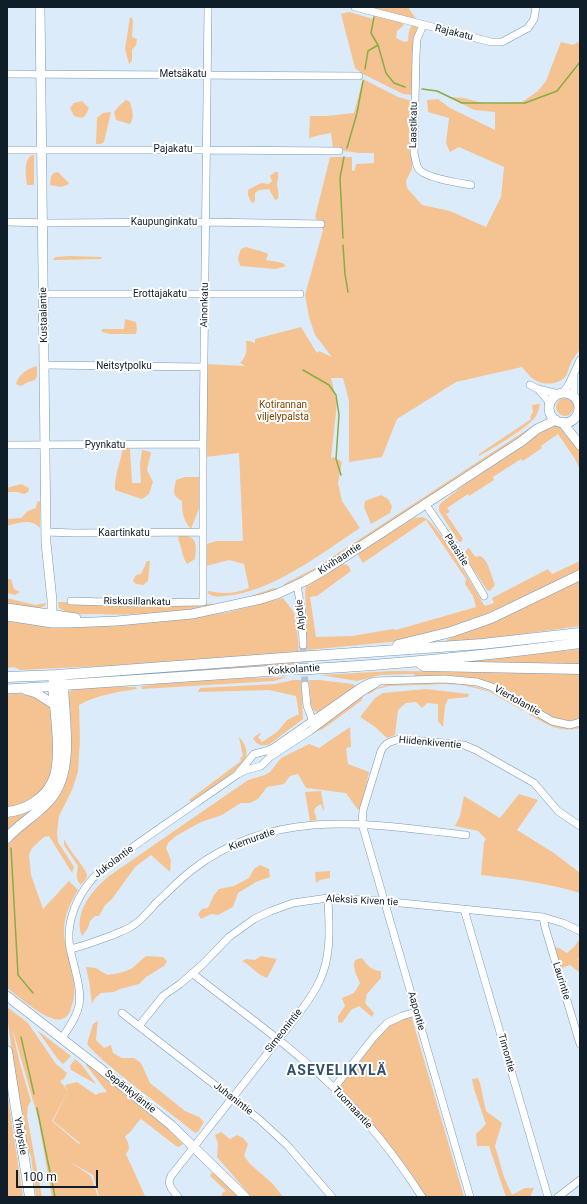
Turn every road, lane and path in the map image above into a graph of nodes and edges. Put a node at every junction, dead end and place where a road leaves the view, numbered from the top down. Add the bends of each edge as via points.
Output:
1 (40, 7) edge
2 (208, 7) edge
3 (355, 7) edge
4 (536, 7) edge
5 (423, 25) junction
6 (41, 73) junction
7 (7, 74) edge
8 (207, 74) junction
9 (359, 76) dead end
10 (42, 149) junction
11 (7, 150) edge
12 (206, 150) junction
13 (339, 151) dead end
14 (471, 185) dead end
15 (7, 222) edge
16 (205, 222) junction
17 (42, 223) junction
18 (321, 224) dead end
19 (44, 294) junction
20 (300, 294) dead end
21 (205, 295) junction
22 (580, 360) edge
23 (44, 365) junction
24 (204, 367) junction
25 (574, 373) junction
26 (530, 385) dead end
27 (538, 389) junction
28 (561, 393) junction
29 (577, 399) edge
30 (550, 406) junction
31 (578, 415) edge
32 (559, 421) junction
33 (537, 429) junction
34 (45, 444) junction
35 (203, 444) junction
36 (580, 444) edge
37 (7, 445) edge
38 (426, 505) junction
39 (46, 532) junction
40 (202, 532) junction
41 (580, 575) edge
42 (297, 585) junction
43 (484, 596) dead end
44 (71, 601) dead end
45 (203, 602) joint
46 (7, 608) edge
47 (7, 616) edge
48 (52, 619) junction
49 (580, 633) edge
50 (580, 643) edge
51 (303, 645) tunnel mouth
52 (385, 651) junction
53 (416, 661) junction
54 (580, 669) edge
55 (57, 675) junction
56 (7, 677) edge
57 (305, 685) tunnel mouth
58 (58, 686) junction
59 (19, 688) junction
60 (7, 689) edge
61 (55, 705) junction
62 (580, 722) edge
63 (314, 724) junction
64 (258, 753) junction
65 (251, 758) junction
66 (261, 765) junction
67 (238, 774) junction
68 (7, 812) edge
69 (362, 824) junction
70 (580, 826) edge
71 (466, 835) dead end
72 (7, 838) edge
73 (328, 898) junction
74 (385, 902) junction
75 (464, 910) junction
76 (543, 917) junction
77 (580, 931) edge
78 (70, 949) junction
79 (192, 974) junction
80 (7, 996) edge
81 (122, 1012) dead end
82 (416, 1012) junction
83 (139, 1026) junction
84 (62, 1038) junction
85 (278, 1040) junction
86 (580, 1044) edge
87 (7, 1051) edge
88 (334, 1088) junction
89 (232, 1098) junction
90 (194, 1147) junction
91 (580, 1180) edge
92 (30, 1197) edge
93 (178, 1197) edge
94 (245, 1197) edge
95 (332, 1197) edge
96 (422, 1197) edge
97 (470, 1197) edge
98 (548, 1197) edge
99 (558, 1197) edge

1 - 6 main road, Kustaalantie
2 - 8 street, Ainonkatu
3 - 5 street, Rajakatu
4 - 5 street, Rajakatu via 534,19 528,28 502,42 491,42
5 - 14 street, Laastikatu via 417,39 416,55 414,153 418,168 423,173 441,179
6 - 7 street, Metsäkatu
6 - 8 street, Metsäkatu
6 - 10 main road, Kustaalantie
8 - 9 street, Metsäkatu
8 - 12 street, Ainonkatu
10 - 11 street, Pajakatu
10 - 12 street, Pajakatu
10 - 17 main road, Kustaalantie
12 - 13 street, Pajakatu
12 - 16 street, Ainonkatu
15 - 17 street, Kaupunginkatu
16 - 17 street, Kaupunginkatu
16 - 18 street, Kaupunginkatu
16 - 21 street, Ainonkatu
17 - 19 main road, Kustaalantie
19 - 21 street, Erottajakatu
19 - 23 main road, Kustaalantie
20 - 21 street, Erottajakatu
21 - 24 street, Ainonkatu
22 - 25 street
23 - 24 street, Neitsytpolku
23 - 34 main road, Kustaalantie
24 - 35 street, Ainonkatu
25 - 28 street
25 - 29 street
26 - 27 street
27 - 28 street
27 - 30 street
28 - 29 main road via 569,393
28 - 30 main road via 552,399
29 - 31 main road
30 - 32 main road via 551,414
30 - 33 main road, Kivihaantie
31 - 32 main road via 570,421
31 - 36 main road
32 - 33 main road, Kivihaantie
32 - 36 main road
33 - 38 main road, Kivihaantie
34 - 35 street, Pyynkatu
34 - 37 street, Pyynkatu
34 - 39 main road, Kustaalantie
35 - 40 street, Ainonkatu
38 - 42 main road, Kivihaantie
38 - 43 street, Paasitie
39 - 40 street, Kaartinkatu
39 - 48 main road, Kustaalantie
40 - 45 street, Ainonkatu
41 - 52 highway via 491,618
42 - 48 main road, Kivihaantie via 261,600 192,614 69,624
42 - 51 street, Ahjotie via 302,613
44 - 45 street, Riskusillankatu
46 - 48 main road, Kivihaantie
47 - 48 main road, Kivihaantie
49 - 52 highway, Kokkolantie
50 - 53 highway, Kokkolantie
52 - 55 highway, Kokkolantie, bridge
53 - 54 highway via 424,666
53 - 58 highway, Kokkolantie, bridge
55 - 56 highway, Kokkolantie
55 - 58 highway via 54,679
57 - 63 street via 307,706
58 - 59 main road, Kokkolantie
58 - 61 highway
58 - 72 highway via 66,764 62,778 44,806
59 - 60 main road, Kokkolantie
59 - 61 main road via 36,693
61 - 68 highway via 58,758 54,780 45,793 32,804
62 - 63 street, Viertolantie via 560,724 492,687 477,682 445,679 368,683
63 - 64 street via 273,748
63 - 66 street, Jukolantie
64 - 65 street
64 - 66 street via 264,756
65 - 66 street via 252,764
65 - 67 street, Jukolantie
66 - 67 street, Jukolantie
67 - 78 street, Jukolantie via 94,877 73,912 69,928
69 - 70 street, Hiidenkiventie via 363,810 381,751 387,743 400,739 464,745 476,750 534,783 558,811
69 - 71 street, Kiemuratie
69 - 74 street, Aapontie
69 - 78 street, Kiemuratie via 296,826 241,842 192,870 131,927
73 - 74 street, Aleksis Kiven tie
73 - 79 street, Aleksis Kiven tie via 293,903 254,919 229,937
73 - 85 street, Simeonintie via 330,939 320,979
74 - 75 street, Aleksis Kiven tie
74 - 82 street, Aapontie
75 - 76 street, Aleksis Kiven tie
75 - 98 street, Timontie
76 - 77 street, Aleksis Kiven tie
76 - 86 street, Laurintie
78 - 84 street, Jukolantie via 79,986 80,1003 75,1020
79 - 83 street, Aleksis Kiven tie via 163,996
79 - 85 street, Tuomaantie
80 - 84 main road, Sepänkyläntie
81 - 83 street, Juhanintie
82 - 88 street via 387,1023 372,1038
82 - 97 street, Aapontie
83 - 89 street, Juhanintie
84 - 90 main road, Sepänkyläntie via 171,1125
85 - 88 street, Tuomaantie
85 - 89 street, Simeonintie
87 - 92 highway, Yhdystie
88 - 96 street, Tuomaantie via 364,1119
89 - 90 street, Simeonintie
89 - 95 street, Juhanintie via 287,1145
90 - 93 street, Simeonintie via 169,1182
90 - 94 main road, Sepänkyläntie
91 - 99 street

